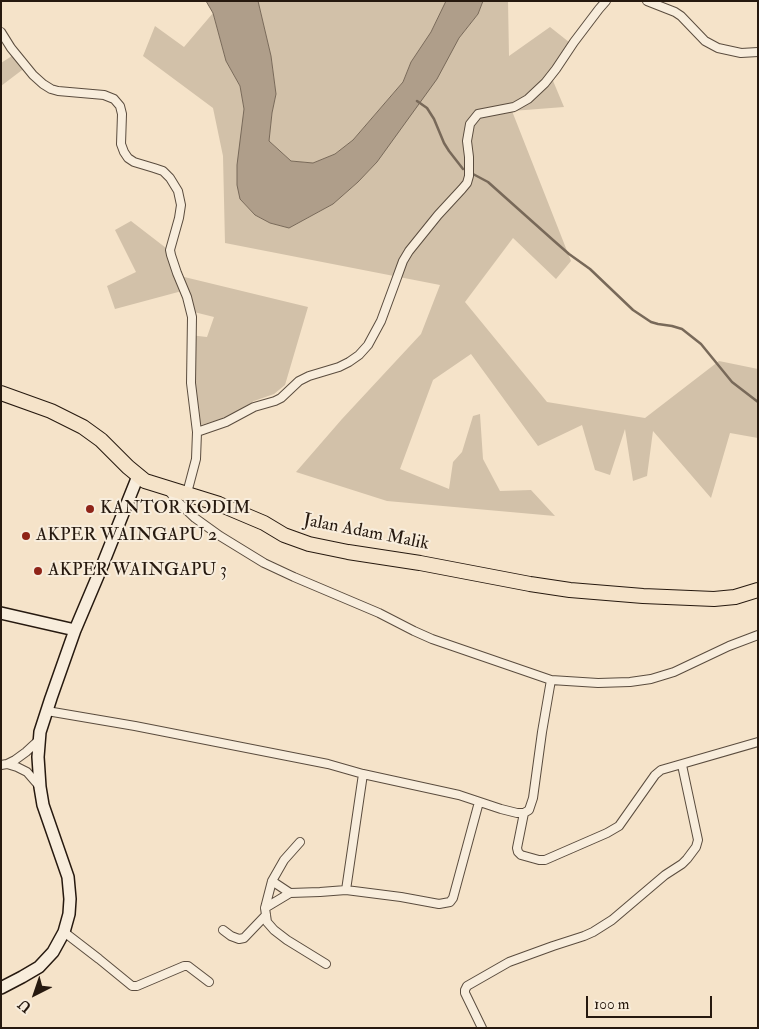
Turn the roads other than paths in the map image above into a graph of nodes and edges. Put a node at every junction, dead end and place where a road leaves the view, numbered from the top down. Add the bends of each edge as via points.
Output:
1 (606, 1) edge
2 (647, 1) edge
3 (1, 32) edge
4 (758, 52) edge
5 (1, 393) edge
6 (197, 432) junction
7 (138, 476) junction
8 (166, 487) junction
9 (187, 493) junction
10 (758, 590) edge
11 (1, 613) edge
12 (75, 630) junction
13 (758, 635) edge
14 (551, 680) junction
15 (46, 711) junction
16 (39, 740) junction
17 (758, 742) edge
18 (4, 764) edge
19 (682, 765) junction
20 (363, 774) junction
21 (40, 787) junction
22 (479, 802) junction
23 (524, 813) junction
24 (300, 842) dead end
25 (272, 881) junction
26 (346, 890) junction
27 (290, 893) junction
28 (265, 912) junction
29 (223, 930) dead end
30 (64, 932) junction
31 (326, 964) dead end
32 (209, 982) dead end
33 (1, 988) edge
34 (482, 1028) edge

1 - 6 street via 552,75 528,99 514,107 478,114 474,118 467,141 469,176 466,183 409,251 381,321 359,355 339,368 299,382 276,401
2 - 4 street via 675,12 705,41 718,48 741,53
3 - 6 street via 33,75 51,89 114,99 122,114 121,144 128,158 163,171 178,191 181,205 171,256 192,317 191,383
5 - 7 highway, Jalan Adam Malik via 51,411 83,427
6 - 9 street via 196,459
7 - 8 highway, Jalan Adam Malik
7 - 12 street
8 - 9 highway, Jalan Adam Malik
8 - 14 street via 195,518 264,563 426,636
9 - 10 highway, Jalan Adam Malik via 242,513 309,544 530,584 643,596 714,599
11 - 12 street
12 - 15 street
13 - 14 street via 651,680 598,684
14 - 23 street via 533,798 529,810
15 - 16 street
15 - 20 street via 234,745
16 - 18 street via 26,752
16 - 21 street
17 - 19 street
18 - 21 street via 27,772
19 - 23 street via 658,772 624,821 614,830 545,860 518,852
19 - 34 street via 698,840 687,859 593,932 509,962 467,986 465,993
20 - 22 street
20 - 26 street
21 - 30 street via 68,877 69,914
22 - 23 street
22 - 26 street via 450,902 439,904
24 - 25 street
25 - 27 street
25 - 28 street
26 - 27 street
27 - 28 street
28 - 29 street via 244,938 231,936
28 - 31 street via 267,922 274,930
30 - 32 street via 132,986 184,966
30 - 33 street via 53,952 39,967

